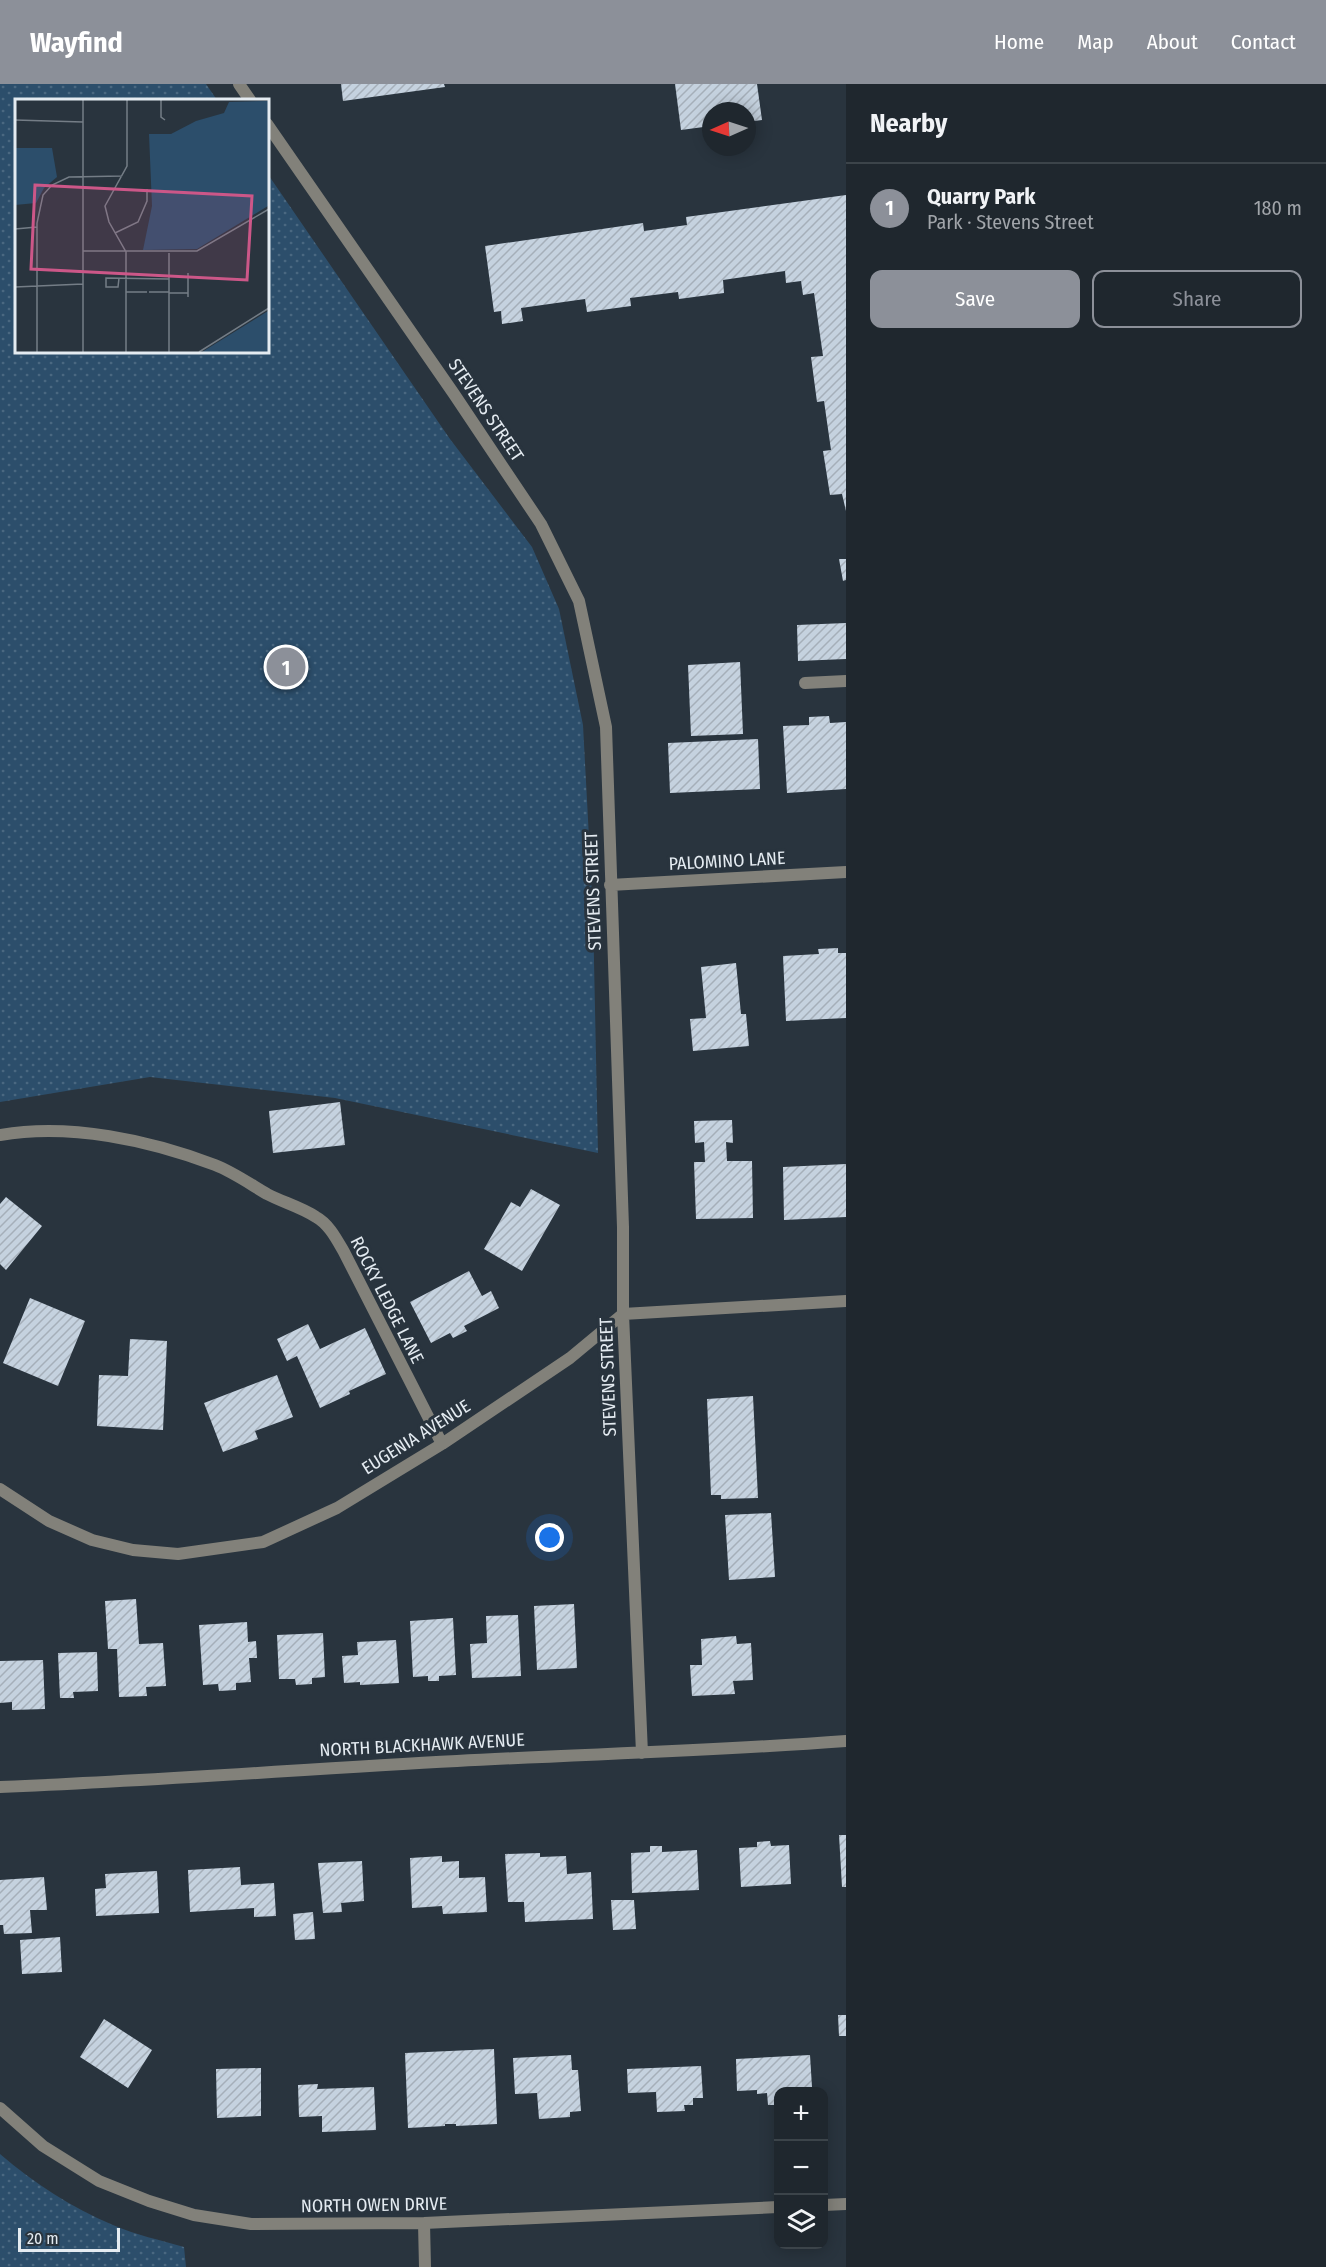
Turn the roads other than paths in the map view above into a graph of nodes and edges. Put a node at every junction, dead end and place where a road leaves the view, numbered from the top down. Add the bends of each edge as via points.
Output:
1 (239, 84) edge
2 (249, 99) edge
3 (268, 125) edge
4 (846, 681) edge
5 (806, 683) dead end
6 (846, 872) edge
7 (610, 885) junction
8 (0, 1135) edge
9 (846, 1301) edge
10 (623, 1314) junction
11 (442, 1444) junction
12 (0, 1489) edge
13 (846, 1741) edge
14 (642, 1753) junction
15 (0, 1787) edge
16 (0, 2108) edge
17 (846, 2204) edge
18 (828, 2205) edge
19 (774, 2207) edge
20 (424, 2223) junction
21 (425, 2267) edge

1 - 2 street
3 - 7 street, STEVENS STREET via 541,524 579,601 606,727
4 - 5 street
6 - 7 street, PALOMINO LANE
7 - 10 street, STEVENS STREET
8 - 11 street, ROCKY LEDGE LANE via 96,1133 153,1146 216,1166 318,1217 344,1252
9 - 10 street
10 - 11 street, EUGENIA AVENUE via 570,1358
10 - 14 street, STEVENS STREET
11 - 12 street, EUGENIA AVENUE via 337,1508 263,1542 178,1554 133,1550 92,1540 49,1521
13 - 14 street, NORTH BLACKHAWK AVENUE
14 - 15 street, NORTH BLACKHAWK AVENUE
16 - 20 street, NORTH OWEN DRIVE via 43,2146 99,2181 194,2215 251,2223
17 - 18 street
19 - 20 street, NORTH OWEN DRIVE
20 - 21 street

